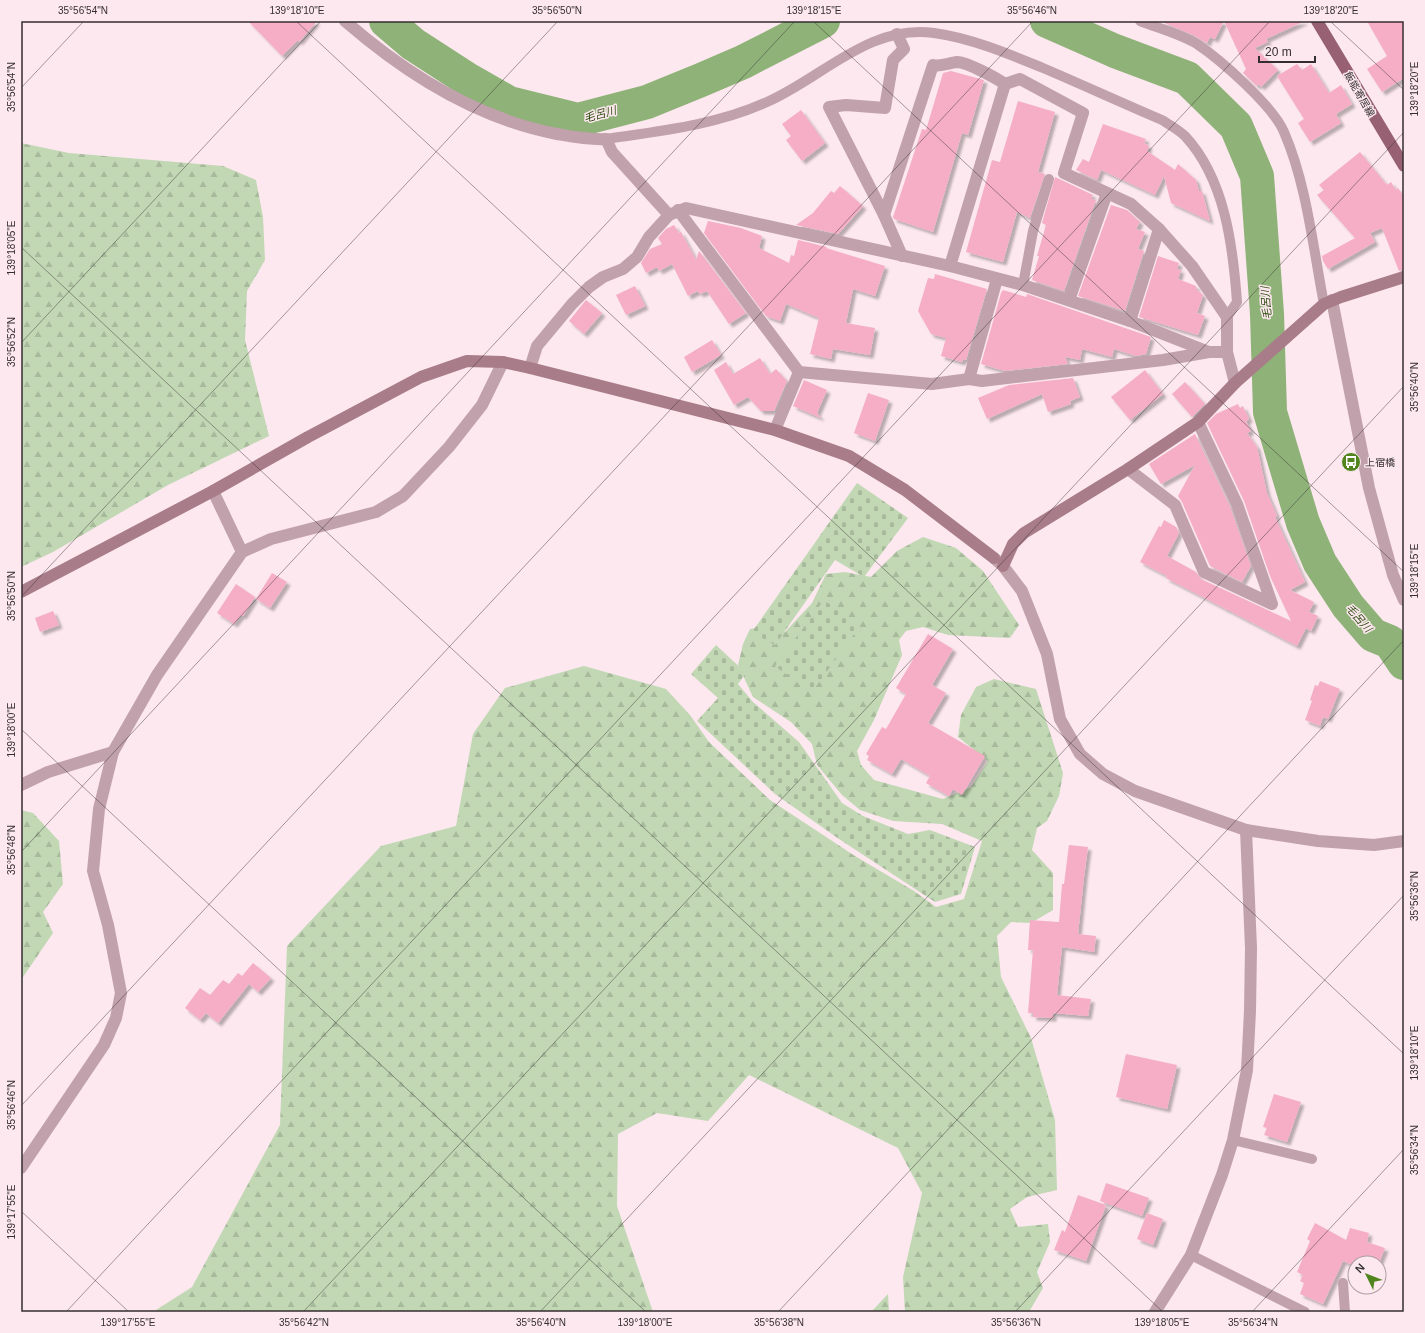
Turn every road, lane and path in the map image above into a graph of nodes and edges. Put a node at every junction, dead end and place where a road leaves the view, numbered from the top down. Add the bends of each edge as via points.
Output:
1 (345, 21) edge
2 (1140, 21) edge
3 (1317, 21) edge
4 (897, 34) junction
5 (1005, 84) junction
6 (606, 139) junction
7 (1404, 166) edge
8 (1049, 179) dead end
9 (1107, 193) junction
10 (673, 213) junction
11 (884, 215) junction
12 (1160, 229) junction
13 (902, 256) junction
14 (950, 266) junction
15 (1404, 277) edge
16 (997, 279) junction
17 (1024, 285) junction
18 (1069, 300) junction
19 (1324, 305) junction
20 (1227, 317) junction
21 (1130, 321) junction
22 (1209, 352) junction
23 (1227, 352) junction
24 (503, 362) junction
25 (530, 368) junction
26 (800, 372) junction
27 (969, 379) junction
28 (1236, 383) junction
29 (1198, 422) junction
30 (775, 430) junction
31 (1128, 469) junction
32 (212, 491) junction
33 (242, 552) junction
34 (998, 562) junction
35 (21, 592) edge
36 (1404, 600) edge
37 (113, 752) junction
38 (21, 785) edge
39 (1246, 830) junction
40 (1404, 841) edge
41 (1233, 1140) junction
42 (1312, 1159) dead end
43 (21, 1168) edge
44 (1191, 1255) junction
45 (1343, 1283) dead end
46 (1155, 1312) edge
47 (1305, 1312) edge
48 (1345, 1312) edge

1 - 6 street via 408,70 479,110 530,128 592,140
2 - 19 lane via 1196,44 1239,78 1261,101 1283,131 1301,188
3 - 7 main road, 飯能寄居線
4 - 6 lane via 886,36 855,50 792,90 766,103 719,119
4 - 11 street via 904,49 893,60 885,108 846,105 829,107
4 - 20 lane via 933,33 1000,50 1162,120 1184,135 1204,162 1216,186 1226,226 1235,267 1238,302
5 - 9 street via 1020,79 1082,113 1064,174
5 - 11 street via 990,74 958,62 941,67 933,65
5 - 14 street
6 - 10 street via 612,152
8 - 17 lane via 1033,231
9 - 12 street via 1131,204
9 - 18 street
10 - 13 street via 686,208
10 - 25 street via 649,237 637,257 624,269 603,277 589,287 559,318 537,346
10 - 26 street
11 - 13 street
12 - 20 street via 1192,266
12 - 21 street
13 - 14 street
14 - 16 street
15 - 19 street
16 - 17 street
16 - 27 street
17 - 18 street
18 - 21 street
19 - 28 street
19 - 36 street via 1369,488 1393,574
20 - 23 street
21 - 22 street
22 - 23 street
22 - 27 street via 1163,360 982,381
23 - 28 street
24 - 25 street
24 - 32 street via 467,361 421,377
24 - 33 street via 482,406 449,447 403,496 376,512 271,539
25 - 30 street
26 - 27 street via 932,384
26 - 30 street
28 - 29 street
29 - 31 street
29 - 31 street via 1237,504 1272,604 1204,572 1175,505
30 - 34 street via 849,456 905,490
31 - 34 street via 1024,533
32 - 33 street
32 - 35 street
33 - 37 street via 157,675
34 - 39 street via 1022,591 1047,654 1060,719 1080,754 1103,774 1135,791
37 - 38 street via 48,772
37 - 43 street via 99,809 93,871 108,925 122,993 116,1018 104,1045
39 - 40 street via 1326,842 1374,844
39 - 41 street via 1251,948 1250,1011 1247,1070
41 - 42 lane
41 - 44 street
44 - 46 street
44 - 47 lane
45 - 48 lane

